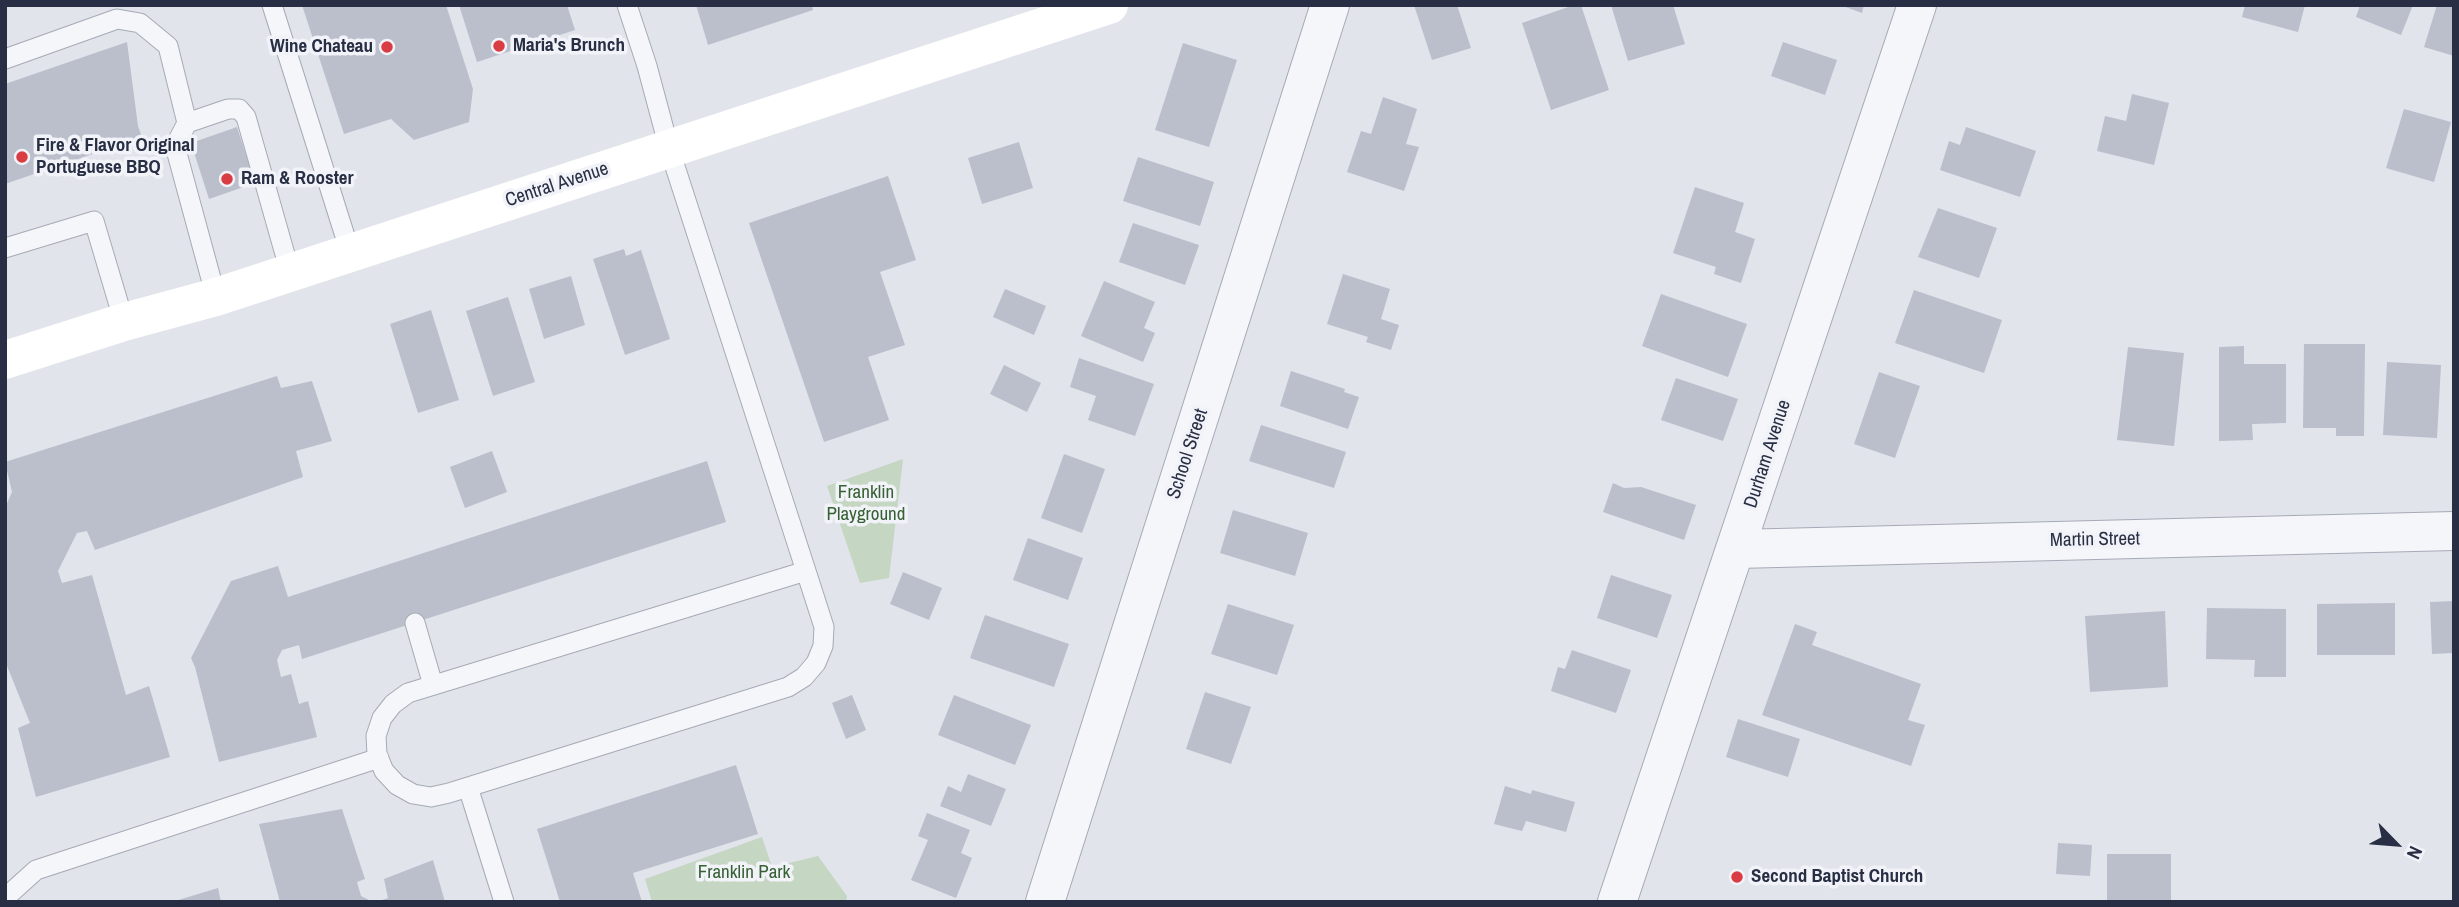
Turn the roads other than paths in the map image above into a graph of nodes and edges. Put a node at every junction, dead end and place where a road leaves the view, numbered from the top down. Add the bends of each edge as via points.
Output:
1 (272, 5) edge
2 (628, 5) edge
3 (1109, 5) edge
4 (1330, 5) edge
5 (1917, 5) edge
6 (5, 59) edge
7 (187, 123) junction
8 (669, 148) junction
9 (5, 248) edge
10 (350, 252) junction
11 (290, 272) junction
12 (216, 297) junction
13 (124, 322) junction
14 (5, 360) edge
15 (2454, 531) edge
16 (1737, 549) junction
17 (806, 571) junction
18 (415, 623) dead end
19 (433, 685) junction
20 (379, 758) junction
21 (468, 788) junction
22 (5, 898) edge
23 (504, 902) edge
24 (1045, 902) edge
25 (1617, 902) edge

1 - 10 lane
2 - 8 lane
3 - 8 street, Central Avenue
4 - 24 street, School Street
5 - 16 street, Durham Avenue
6 - 7 lane via 117,19 140,23 168,46
7 - 11 lane via 228,109 239,109 246,117
7 - 12 lane via 175,146
8 - 10 street, Central Avenue
8 - 17 lane
9 - 13 lane via 94,221
10 - 11 street, Central Avenue
11 - 12 street, Central Avenue
12 - 13 street, Central Avenue
13 - 14 street, Central Avenue
15 - 16 street, Martin Street
16 - 25 street, Durham Avenue
17 - 19 lane
17 - 21 lane via 824,627 824,646 804,677 788,687
18 - 19 lane
19 - 20 lane via 408,693 387,711 376,736
20 - 21 lane via 384,771 412,794 431,797
20 - 22 lane via 36,870
21 - 23 lane

